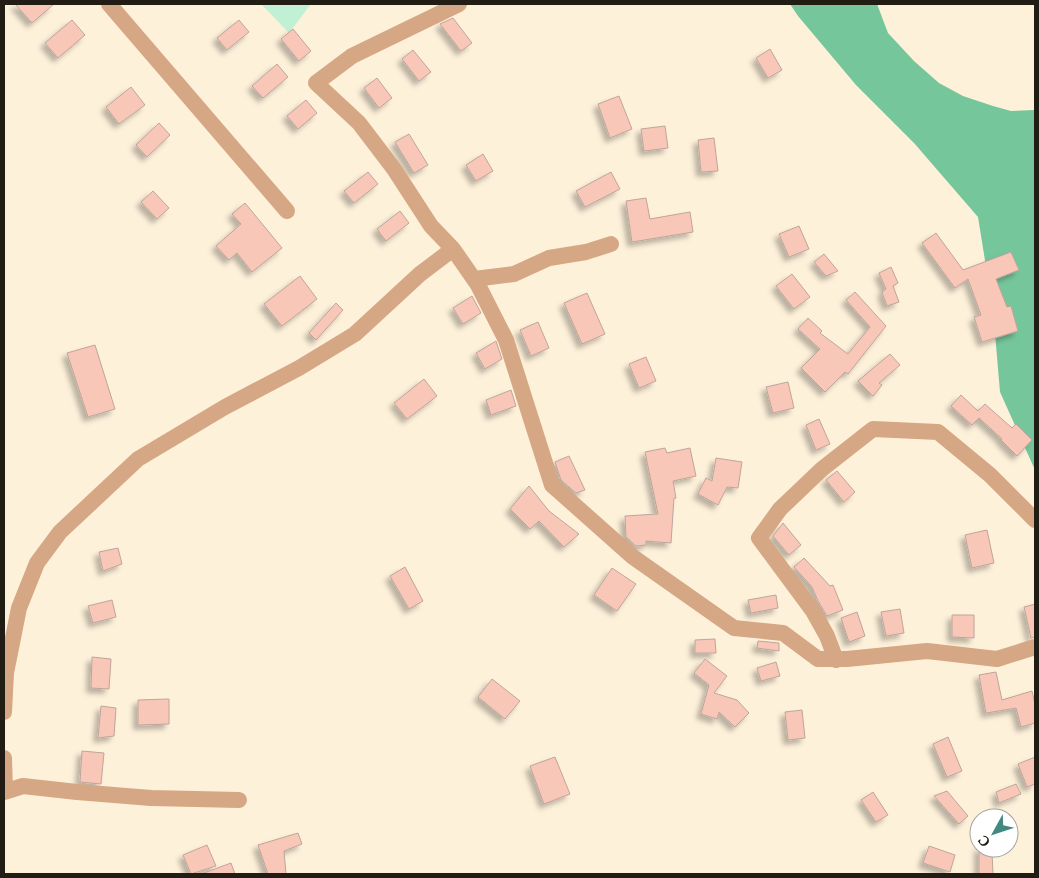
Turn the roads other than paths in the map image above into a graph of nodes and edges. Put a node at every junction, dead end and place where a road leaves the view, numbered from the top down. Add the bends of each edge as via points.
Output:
1 (108, 4) edge
2 (459, 4) edge
3 (287, 211) dead end
4 (611, 244) dead end
5 (453, 249) junction
6 (474, 279) junction
7 (1035, 520) edge
8 (1035, 646) edge
9 (836, 660) junction
10 (4, 712) edge
11 (4, 758) edge
12 (4, 791) edge
13 (239, 800) dead end

1 - 3 street
2 - 5 street via 352,56 316,83 360,122 431,226
4 - 6 street via 549,258 514,274
5 - 6 street
5 - 10 street via 420,274 355,334 138,459 60,532 37,563 19,608 6,673
6 - 9 street via 506,340 552,485 633,557 734,628 783,633 818,659
7 - 9 street via 990,475 938,432 873,429 822,469 780,509 759,538 813,611
8 - 9 street via 997,659 927,651
11 - 12 street
12 - 13 street via 23,786 151,798

